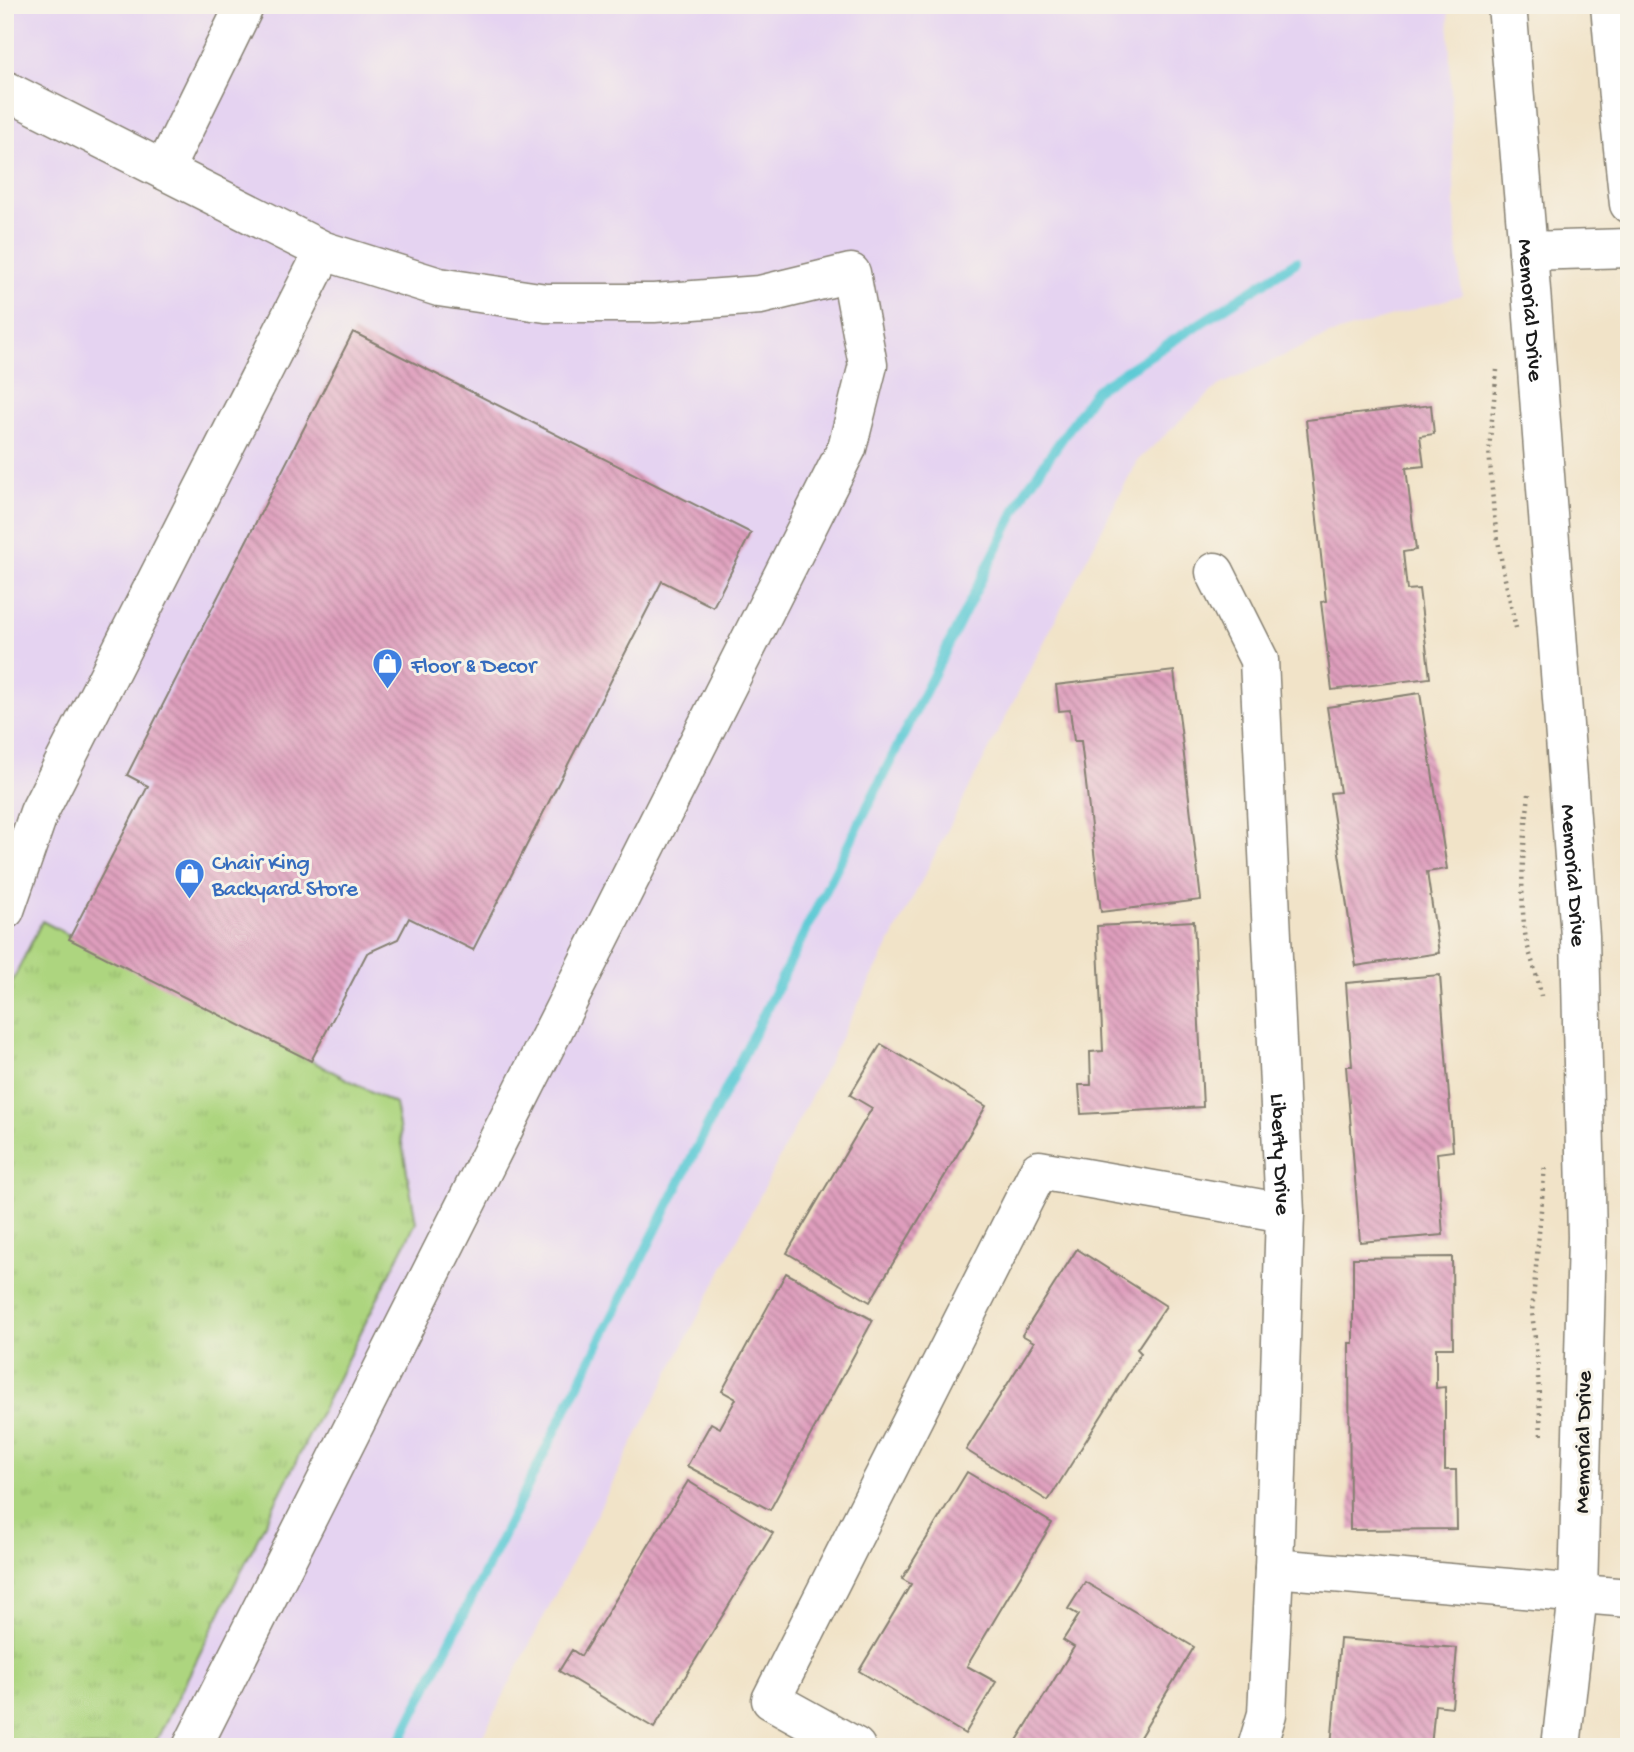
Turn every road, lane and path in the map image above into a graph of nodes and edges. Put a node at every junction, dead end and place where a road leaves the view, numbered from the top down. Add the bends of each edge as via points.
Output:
1 (245, 5) edge
2 (1507, 5) edge
3 (1611, 5) edge
4 (5, 90) edge
5 (164, 170) junction
6 (1629, 204) edge
7 (1629, 248) edge
8 (324, 251) junction
9 (1528, 251) junction
10 (1497, 366) dead end
11 (1214, 572) dead end
12 (1517, 637) dead end
13 (1529, 789) dead end
14 (5, 910) edge
15 (1541, 999) dead end
16 (1545, 1163) dead end
17 (1285, 1213) junction
18 (1541, 1442) dead end
19 (1274, 1568) junction
20 (1578, 1594) junction
21 (1629, 1598) edge
22 (192, 1747) edge
23 (856, 1747) edge
24 (1257, 1747) edge
25 (1561, 1747) edge

1 - 5 street
2 - 9 street, Memorial Drive
3 - 6 street
4 - 5 street
5 - 8 street
7 - 9 street
8 - 14 street via 39,812
8 - 22 street via 439,287 546,303 654,303 760,295 851,273 868,365 847,447
9 - 20 street, Memorial Drive via 1580,936 1587,1237
10 - 12 path via 1489,449 1494,516
11 - 17 street, Liberty Drive via 1259,660
13 - 15 path via 1521,885 1525,936
16 - 18 path via 1532,1312
17 - 19 street, Liberty Drive
17 - 23 street via 1040,1170 771,1700
19 - 20 street
19 - 24 street, Liberty Drive via 1266,1714
20 - 21 street
20 - 25 street, Memorial Drive

